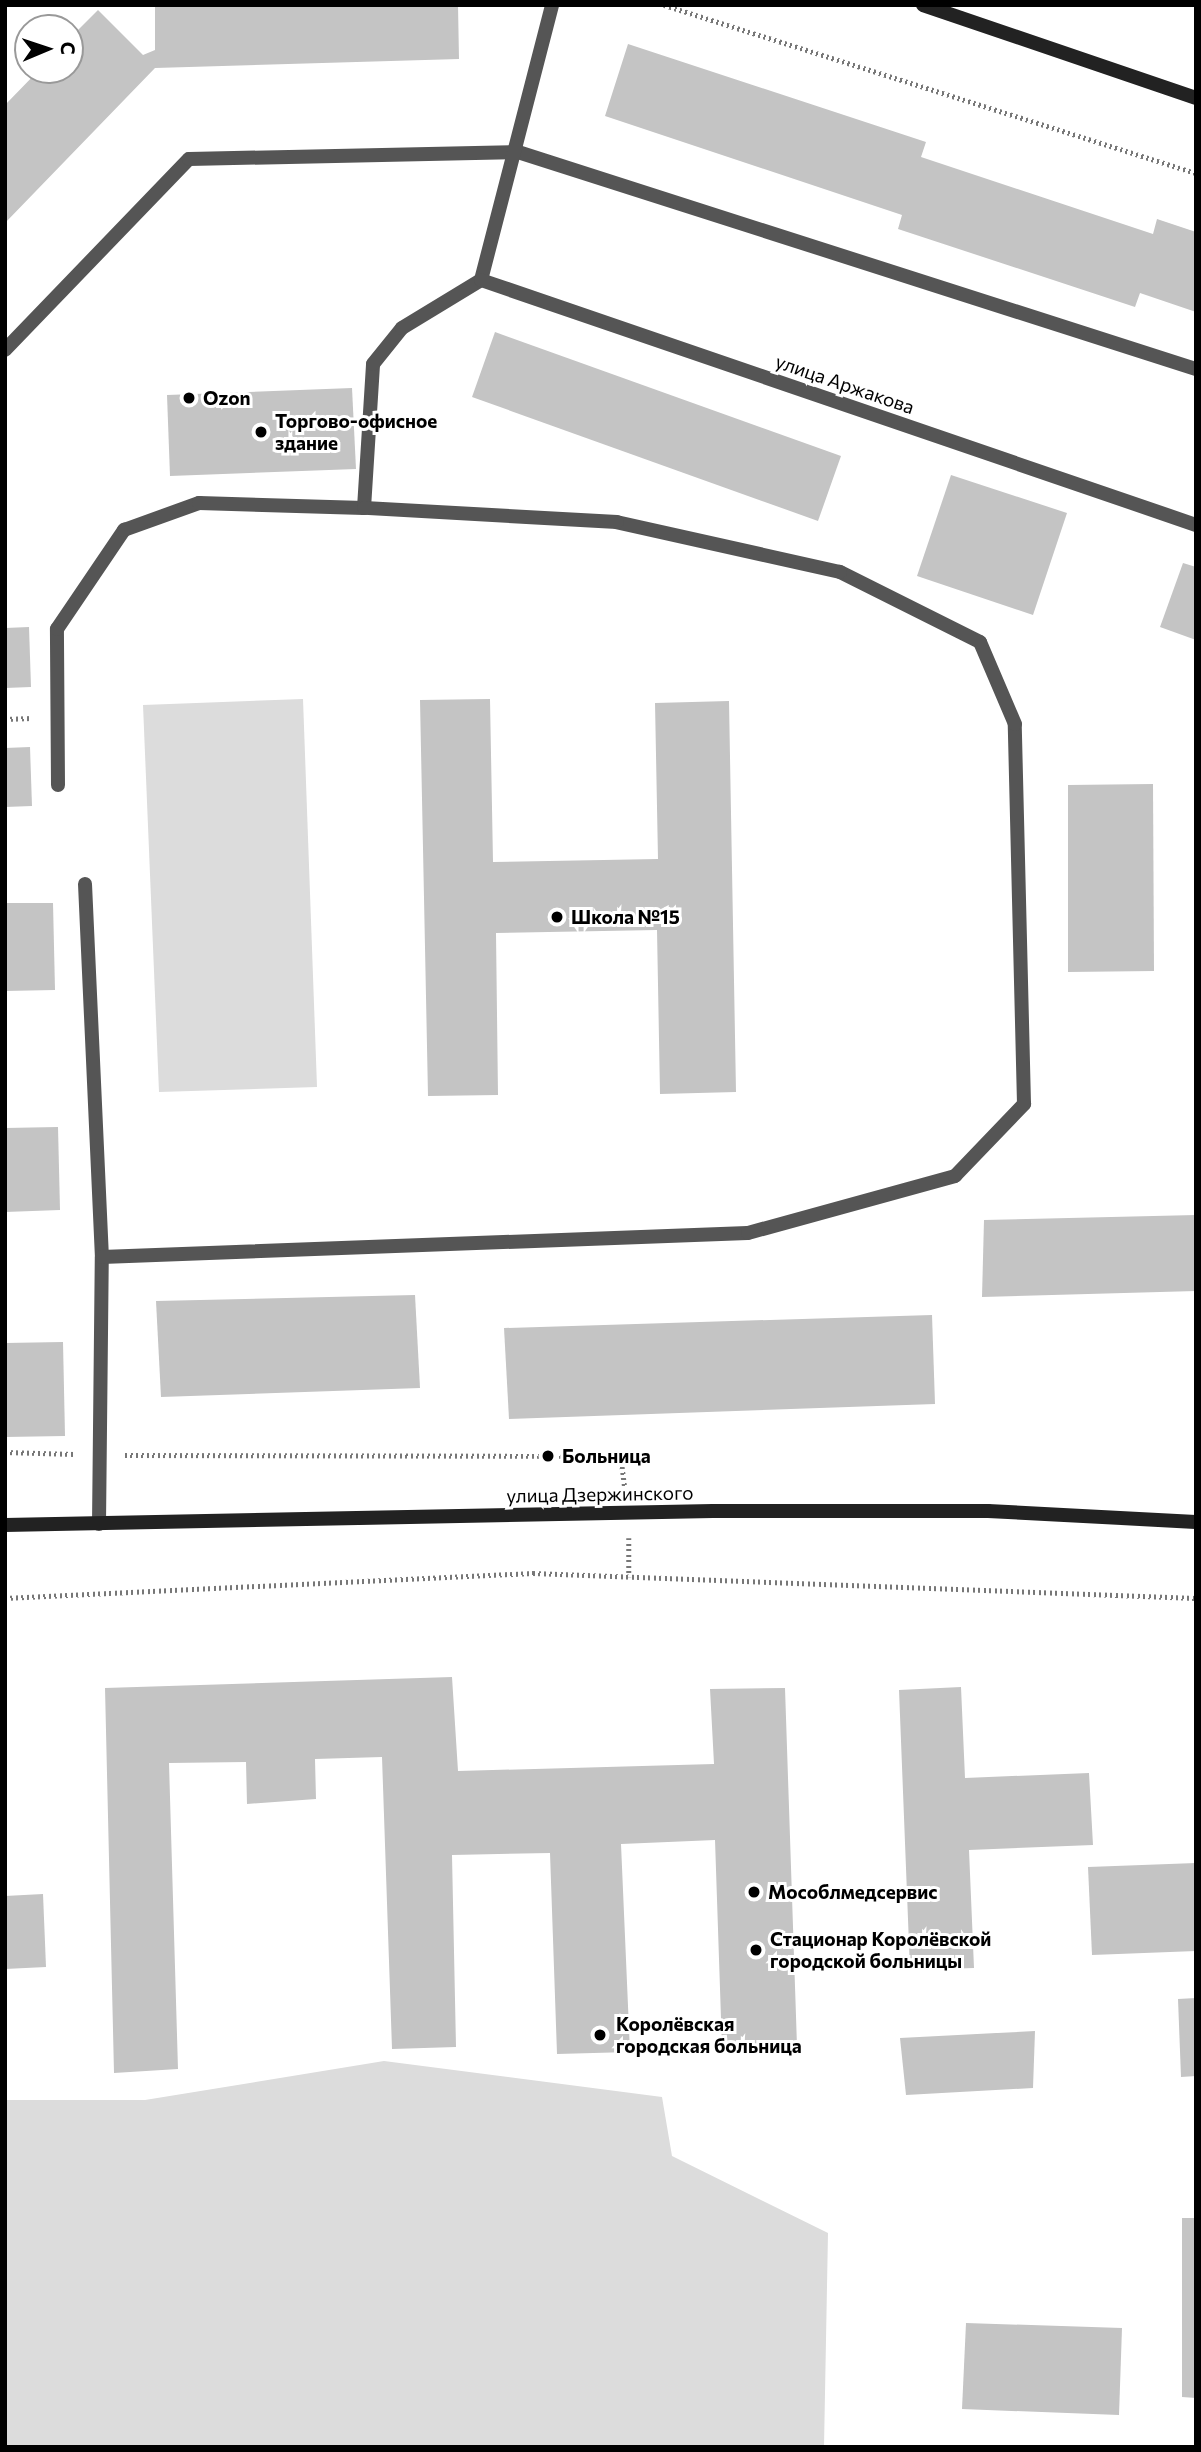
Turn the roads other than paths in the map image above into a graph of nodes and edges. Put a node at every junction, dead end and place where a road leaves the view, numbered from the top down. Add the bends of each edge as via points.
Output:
1 (552, 5) edge
2 (923, 5) edge
3 (1196, 98) edge
4 (518, 152) junction
5 (481, 280) junction
6 (5, 350) edge
7 (1196, 369) edge
8 (364, 508) junction
9 (1196, 525) edge
10 (58, 785) dead end
11 (85, 884) dead end
12 (102, 1257) junction
13 (1196, 1522) edge
14 (99, 1524) junction
15 (5, 1525) edge

1 - 4 street
2 - 3 street
4 - 5 street
4 - 6 street via 189,159
4 - 7 street
5 - 8 street via 402,328 373,364
5 - 9 street, улица Аржакова
8 - 10 street via 199,503 124,530 57,629
8 - 12 street via 630,525 840,572 980,642 1014,724 1024,1104 955,1176 748,1233
11 - 12 street
12 - 14 street
13 - 14 street, улица Дзержинского via 988,1511 713,1511
14 - 15 street, улица Дзержинского

